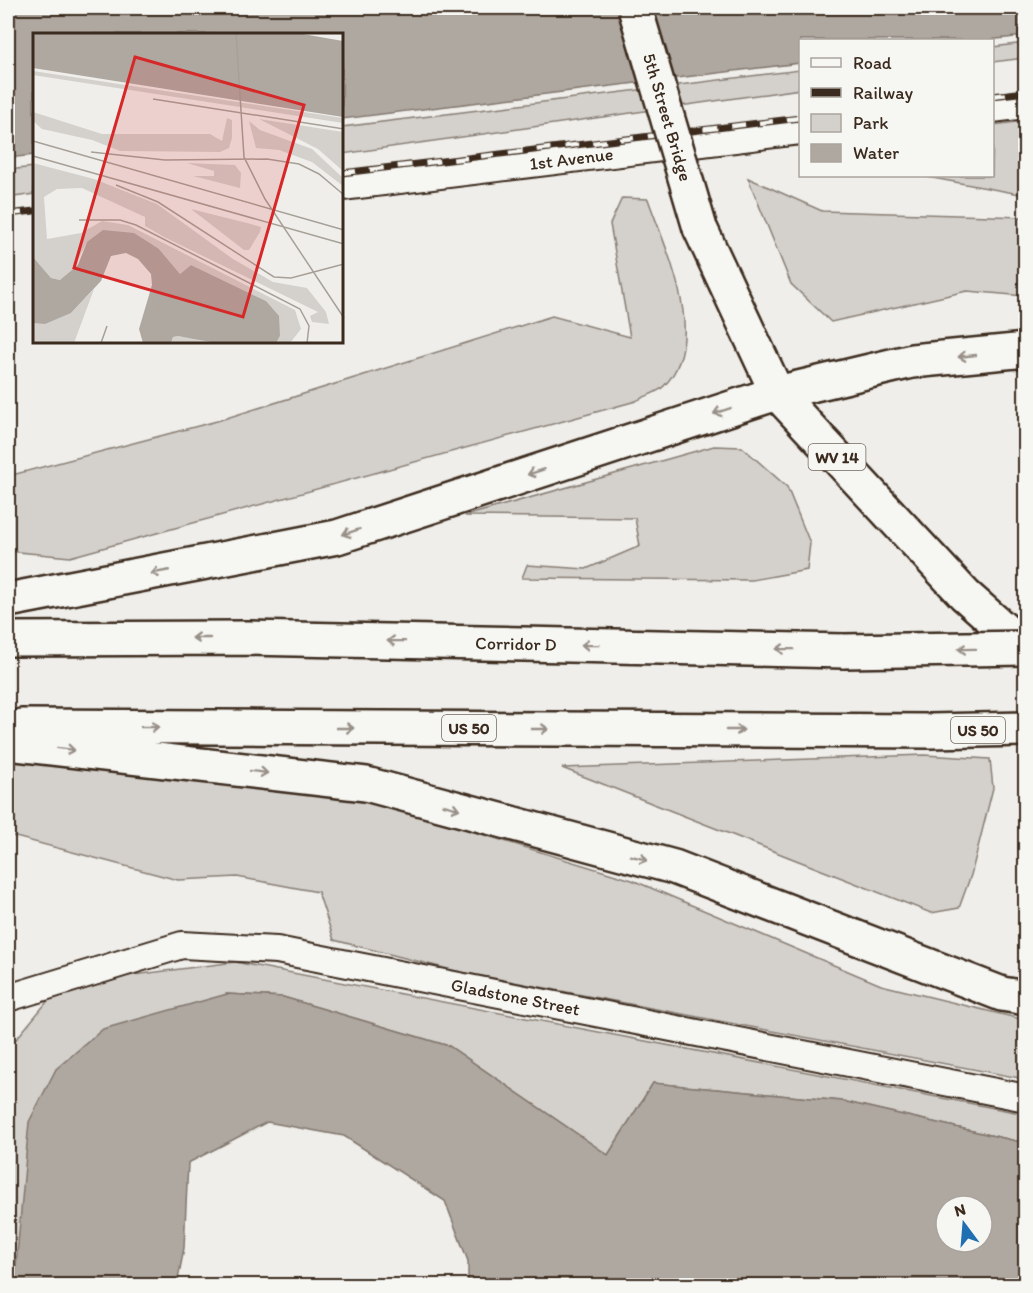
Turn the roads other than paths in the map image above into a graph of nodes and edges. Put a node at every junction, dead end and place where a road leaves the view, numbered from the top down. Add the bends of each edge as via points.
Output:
1 (635, 8) edge
2 (1026, 105) edge
3 (994, 109) edge
4 (799, 131) edge
5 (344, 187) edge
6 (1026, 350) edge
7 (777, 393) junction
8 (8, 600) edge
9 (8, 639) edge
10 (1026, 648) edge
11 (8, 726) edge
12 (1026, 729) edge
13 (8, 743) edge
14 (8, 998) edge
15 (1026, 998) edge
16 (1026, 1098) edge

1 - 7 main road, 5th Street Bridge / WV 14, bridge via 700,228
2 - 3 street
4 - 5 street, 1st Avenue
6 -> 7 main road via 912,361
7 -> 8 main road via 337,537
7 - 10 main road, WV 14 via 965,595
10 -> 9 main road, Corridor D, bridge via 844,651 248,638
11 -> 12 main road, US 50
13 -> 15 main road via 366,784 674,867 1002,994
14 - 16 street, Gladstone Street via 182,945 277,950

